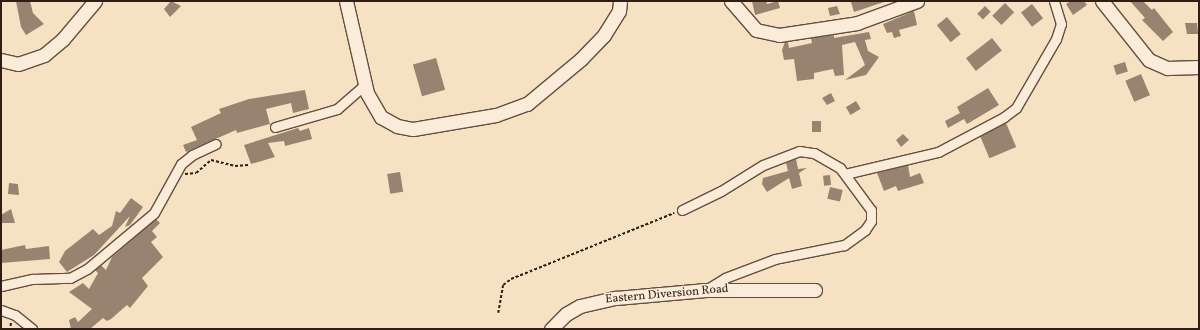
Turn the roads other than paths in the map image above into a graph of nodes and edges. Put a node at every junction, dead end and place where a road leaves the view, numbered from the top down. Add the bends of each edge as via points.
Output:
1 (95, 1) edge
2 (346, 1) edge
3 (620, 1) edge
4 (731, 1) edge
5 (917, 1) edge
6 (1054, 1) edge
7 (1102, 1) edge
8 (1, 60) edge
9 (1199, 67) edge
10 (365, 85) junction
11 (276, 127) dead end
12 (216, 144) dead end
13 (845, 174) junction
14 (682, 210) road end
15 (1, 286) edge
16 (706, 290) junction
17 (815, 290) dead end
18 (1, 310) edge
19 (32, 329) edge
20 (551, 329) edge

1 - 8 main road via 63,40 44,55 18,64
2 - 10 main road
3 - 10 main road via 612,23 582,59 550,87 513,111 413,129 397,126 381,117
4 - 5 main road via 747,23 756,30 779,35 864,21
6 - 13 street via 1061,24 1056,38 1016,108 938,152
7 - 9 main road via 1149,60 1166,68
10 - 11 street via 337,109
12 - 15 street via 192,155 176,172 154,213 87,269 70,278 32,279
13 - 14 street via 814,153 799,151 764,164 721,191
13 - 16 street via 871,210 870,221 865,230 836,249 775,259 716,282
16 - 17 main road, Eastern Diversion Road
16 - 20 main road, Eastern Diversion Road via 598,301 566,314
18 - 19 street via 15,315

